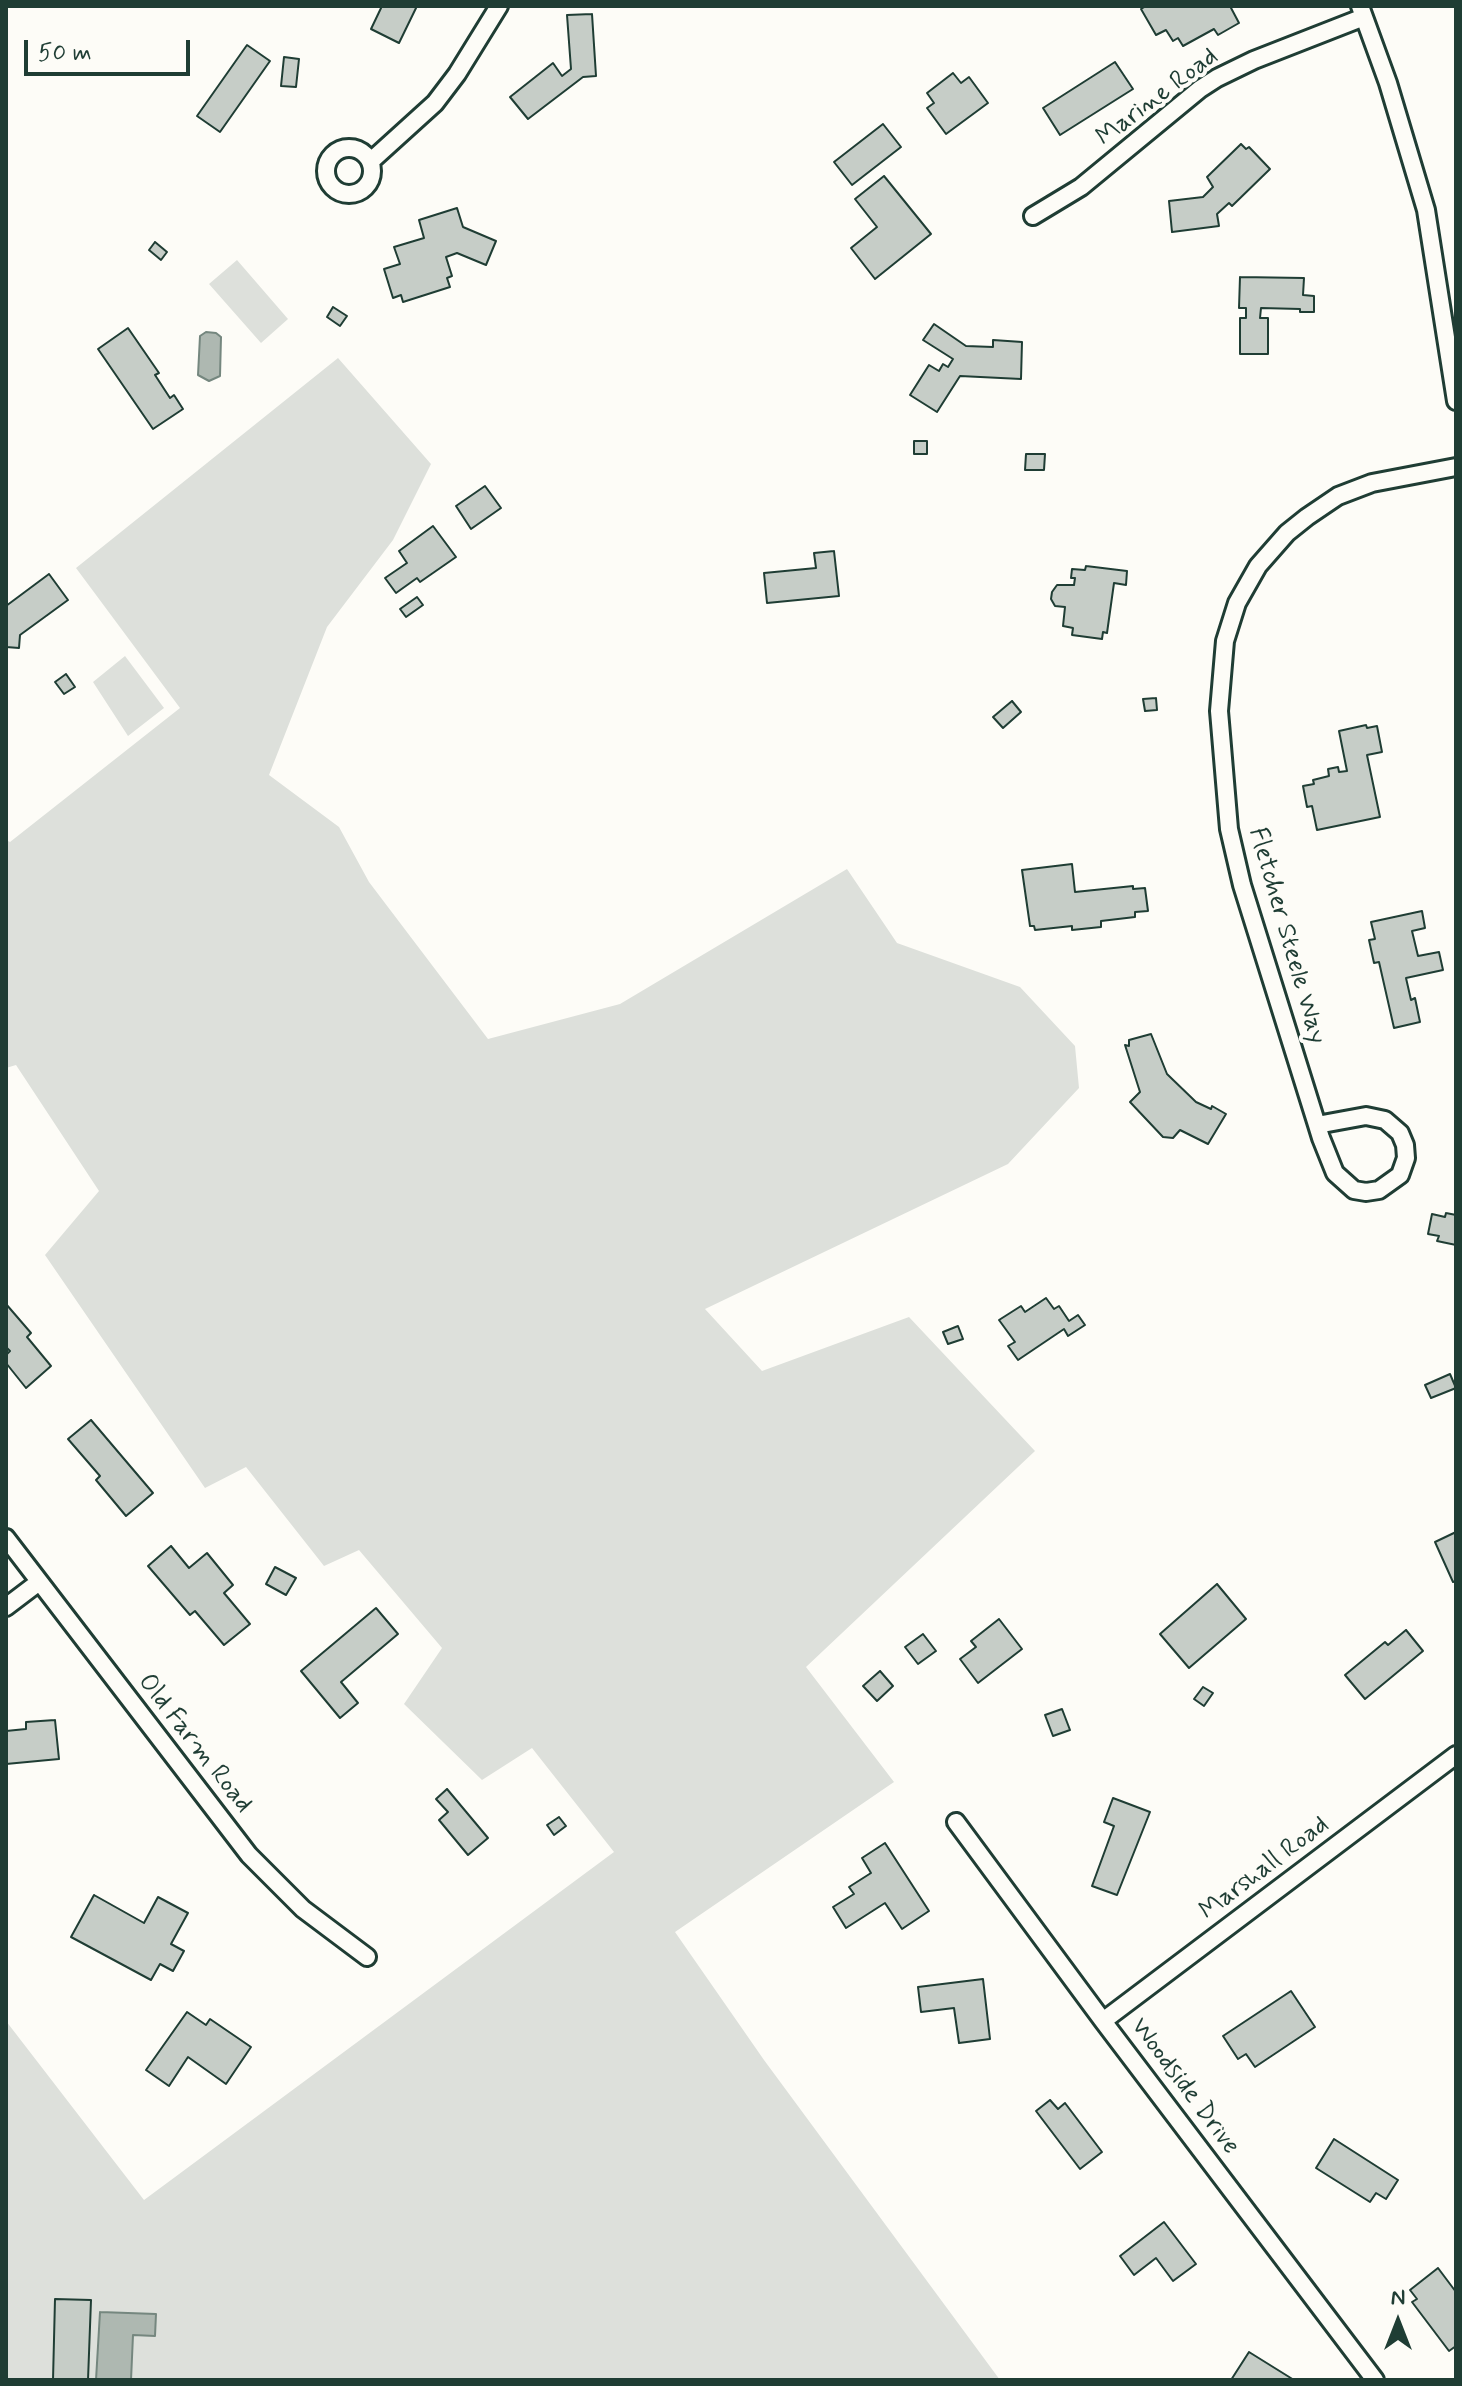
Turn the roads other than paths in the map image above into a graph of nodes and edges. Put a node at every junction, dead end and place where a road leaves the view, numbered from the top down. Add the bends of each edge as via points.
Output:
1 (499, 6) edge
2 (1362, 12) edge
3 (371, 161) dead end
4 (1033, 216) dead end
5 (1456, 401) edge
6 (1456, 467) edge
7 (1317, 1125) junction
8 (6, 1538) edge
9 (39, 1582) junction
10 (6, 1607) edge
11 (1456, 1755) edge
12 (956, 1822) dead end
13 (367, 1957) dead end
14 (1103, 2021) junction
15 (1375, 2380) edge

1 - 3 street via 435,103
2 - 4 street, Marine Road via 1217,78 1081,187
2 - 5 street via 1431,230
6 - 7 street, Fletcher Steele Way via 1372,483 1338,496 1307,517 1258,566 1237,603 1225,641 1219,696 1229,829
7 - 7 street, Fletcher Steele Way via 1338,1179 1349,1187 1379,1190 1400,1175 1405,1145 1395,1127 1379,1117
8 - 9 street, Old Farm Road
9 - 10 street
9 - 13 street, Old Farm Road via 257,1864 321,1924
11 - 14 street, Marshall Road
12 - 14 street, Woodside Drive
14 - 15 street, Woodside Drive

